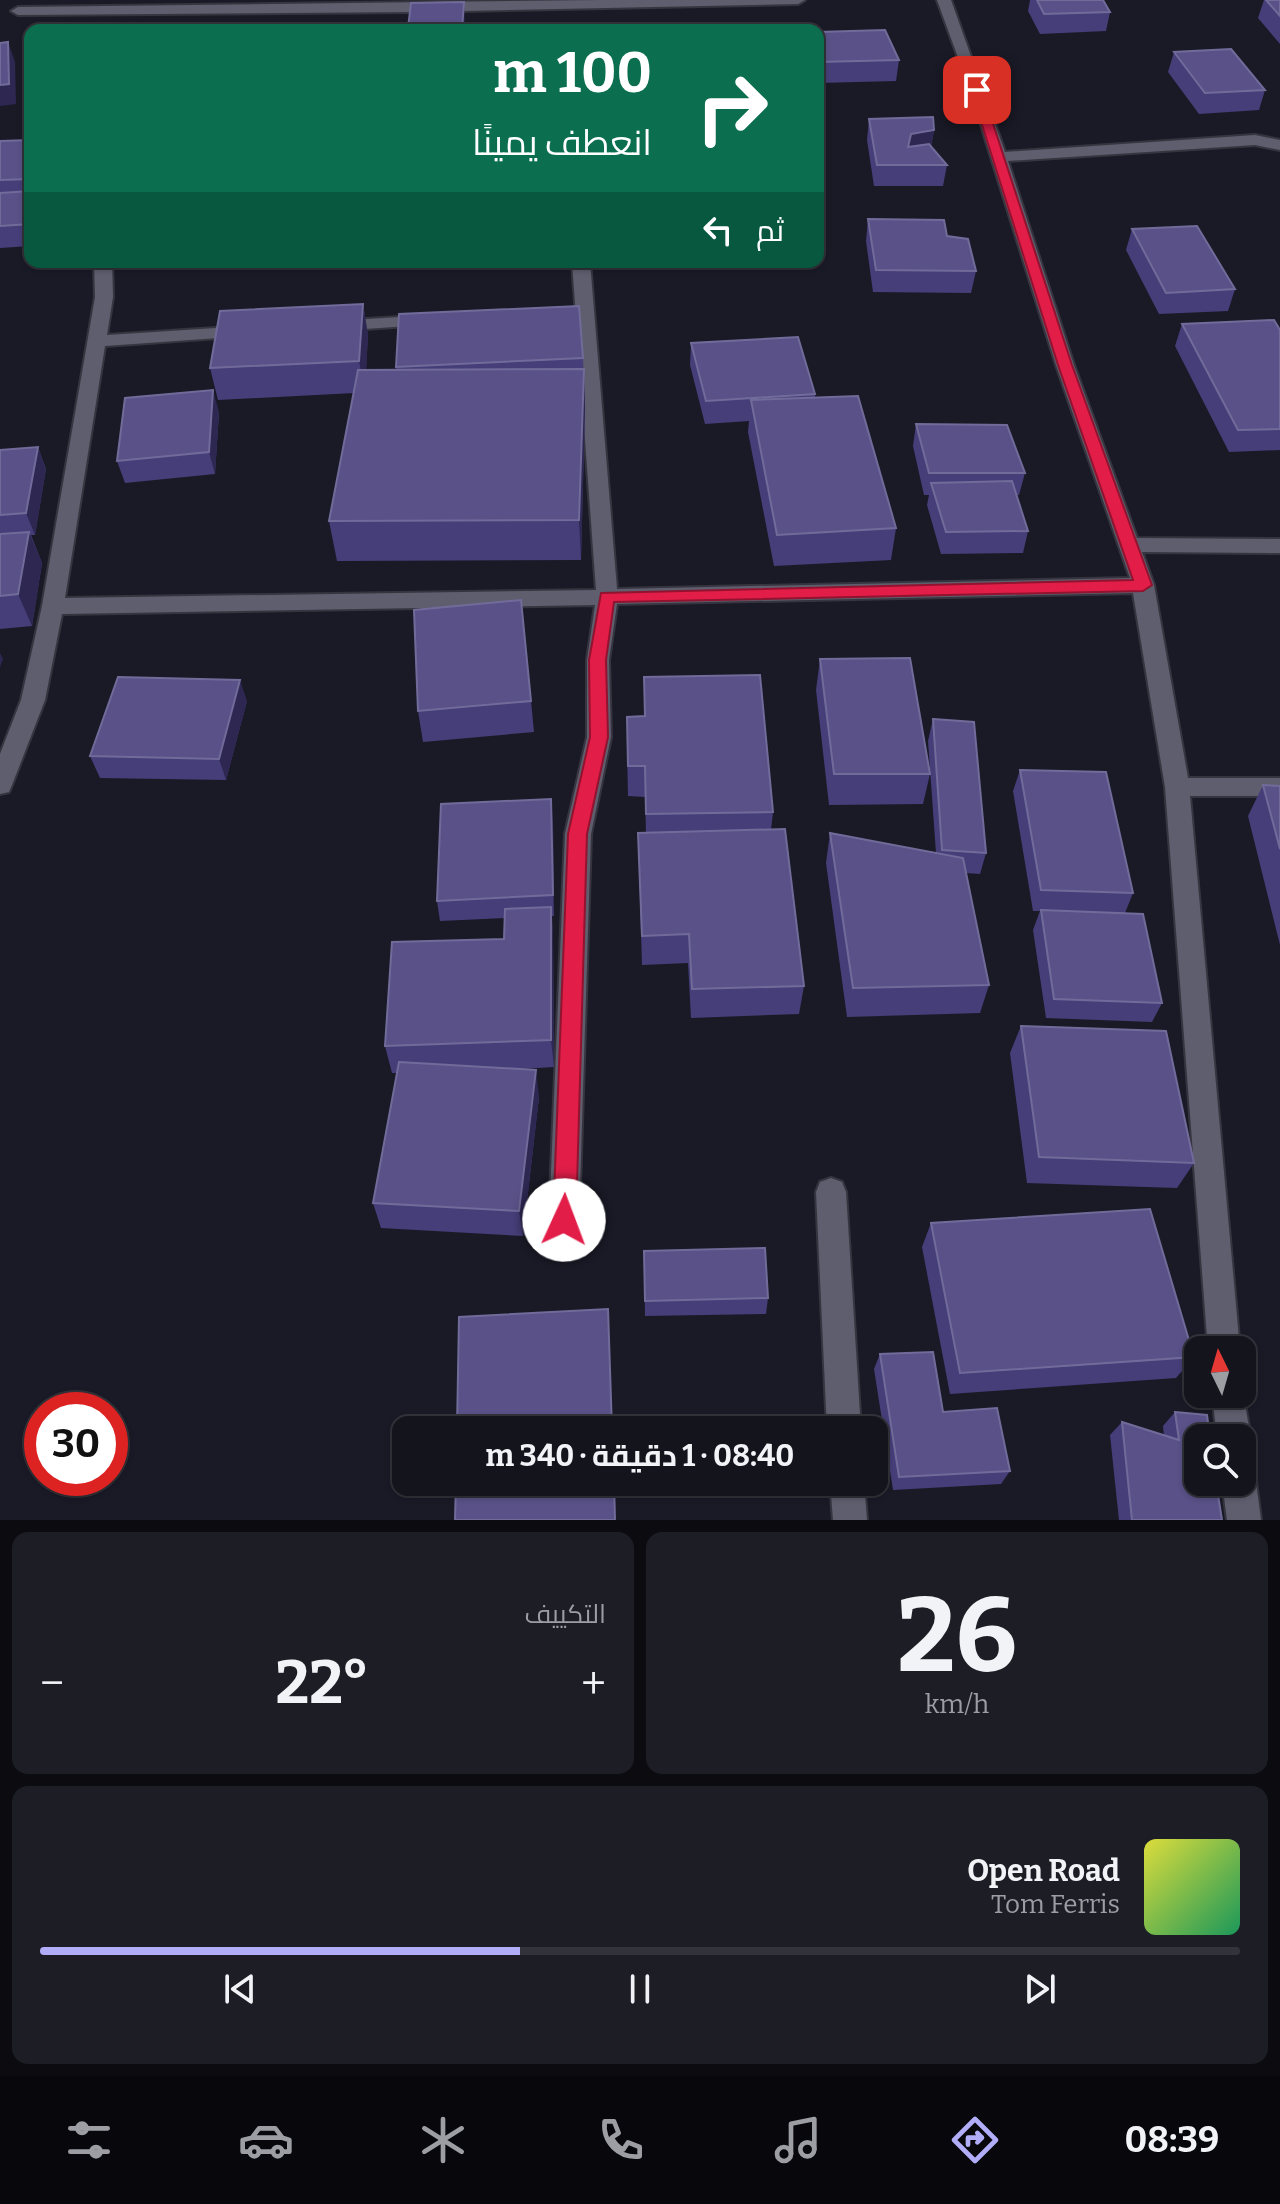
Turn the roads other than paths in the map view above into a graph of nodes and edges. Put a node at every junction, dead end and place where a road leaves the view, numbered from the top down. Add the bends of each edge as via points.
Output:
1 (798, 0) edge
2 (944, 0) edge
3 (13, 5) edge
4 (550, 8) edge
5 (27, 24) edge
6 (1280, 145) edge
7 (999, 157) junction
8 (103, 268) edge
9 (581, 268) edge
10 (445, 319) edge
11 (319, 327) edge
12 (271, 330) edge
13 (98, 341) junction
14 (1131, 545) junction
15 (1280, 546) edge
16 (1143, 585) junction
17 (607, 597) junction
18 (53, 606) junction
19 (0, 785) edge
20 (1177, 787) junction
21 (1280, 787) edge
22 (831, 1192) dead end
23 (564, 1220) dead end
24 (1223, 1336) edge
25 (843, 1416) edge
26 (848, 1496) edge
27 (1241, 1496) edge
28 (850, 1520) edge
29 (1244, 1520) edge

1 - 4 street
2 - 7 street
3 - 4 street
3 - 5 street
6 - 7 street via 1255,140
7 - 14 street via 1065,365
8 - 13 street
9 - 17 street via 579,310
10 - 11 street
12 - 13 street
13 - 18 street
14 - 15 street
14 - 16 street
16 - 17 street
16 - 20 street
17 - 18 street
17 - 23 street via 598,660 599,737 578,834
18 - 19 street via 33,700
20 - 21 street
20 - 24 street
22 - 25 street
26 - 28 street
27 - 29 street

